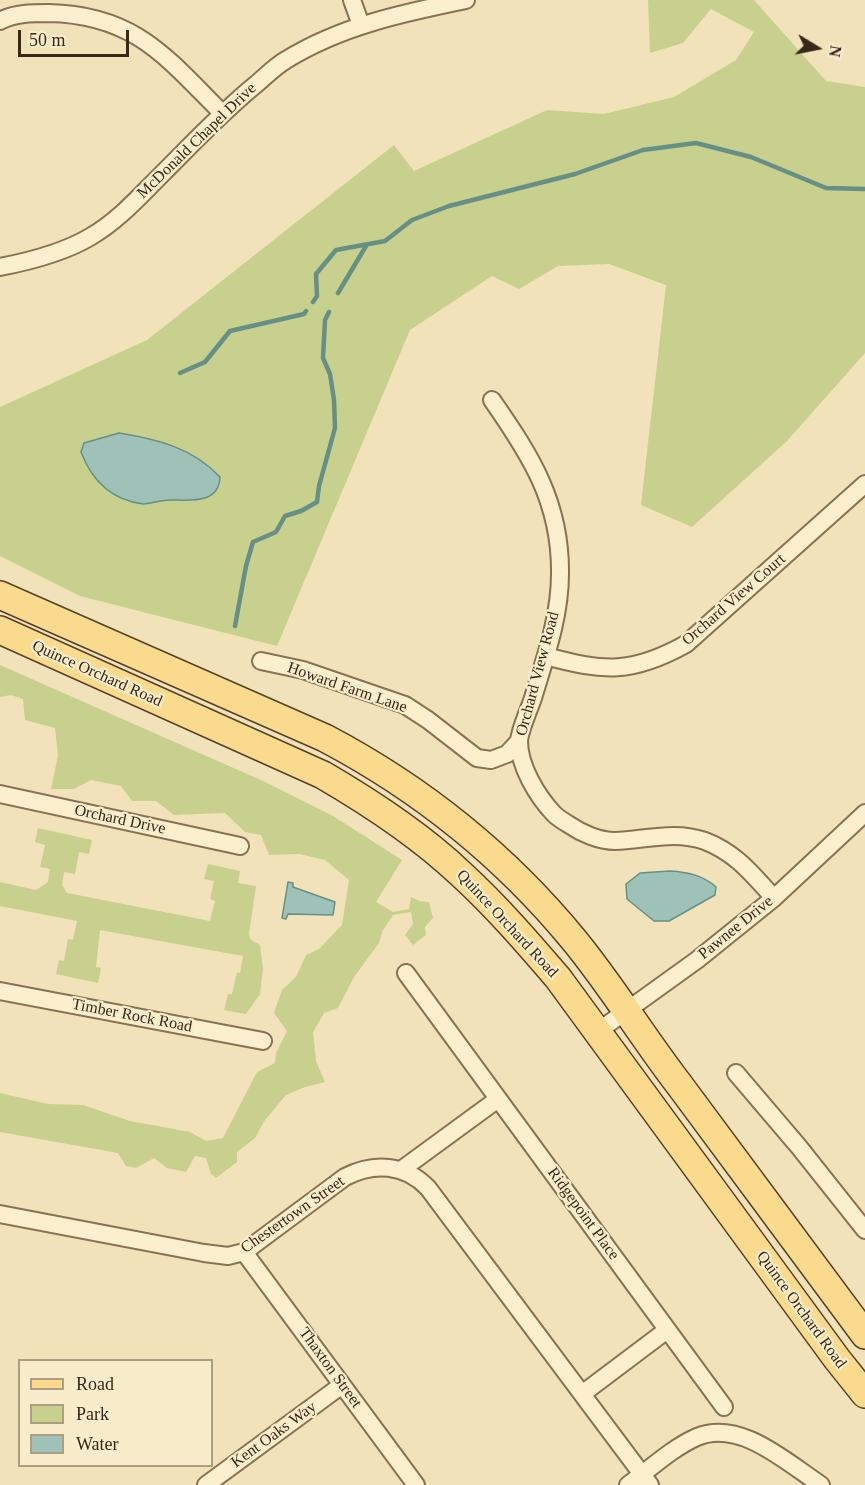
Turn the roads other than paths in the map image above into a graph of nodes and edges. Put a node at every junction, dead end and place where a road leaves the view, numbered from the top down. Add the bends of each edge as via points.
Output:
1 (352, 0) edge
2 (466, 0) edge
3 (0, 21) edge
4 (361, 25) junction
5 (222, 113) junction
6 (0, 267) edge
7 (492, 400) dead end
8 (865, 484) edge
9 (0, 595) edge
10 (0, 630) edge
11 (546, 656) junction
12 (261, 661) dead end
13 (519, 741) junction
14 (0, 794) edge
15 (865, 813) edge
16 (240, 846) dead end
17 (774, 898) junction
18 (406, 973) dead end
19 (0, 991) edge
20 (626, 1012) junction
21 (597, 1032) junction
22 (263, 1041) dead end
23 (736, 1073) dead end
24 (498, 1099) junction
25 (401, 1170) junction
26 (0, 1214) edge
27 (865, 1230) edge
28 (244, 1252) junction
29 (668, 1330) junction
30 (865, 1335) edge
31 (342, 1385) junction
32 (582, 1394) junction
33 (865, 1394) edge
34 (724, 1407) dead end
35 (646, 1480) edge
36 (206, 1485) edge
37 (416, 1485) edge
38 (628, 1485) edge
39 (821, 1485) edge

1 - 4 street
2 - 4 street, McDonald Chapel Drive
3 - 5 street via 32,13 66,14 127,30 165,57
4 - 5 street, McDonald Chapel Drive via 328,37 284,61
5 - 6 street, McDonald Chapel Drive via 105,227 66,248
7 - 11 street, Orchard View Road via 525,448 551,506 560,575
8 - 11 street, Orchard View Court via 686,644 664,656 640,665 609,669
9 - 20 main road, Quince Orchard Road via 325,738 417,794 475,839 531,894 574,939
10 - 21 main road, Quince Orchard Road via 281,755 360,796 474,886 558,978
11 - 13 street, Orchard View Road
12 - 13 street, Howard Farm Lane via 303,670 405,705 477,758 491,760 507,754
13 - 17 street, Orchard View Road via 523,764 539,794 555,815 581,832 612,841 668,836 705,841 735,856
14 - 16 street, Orchard Drive
15 - 17 street, Pawnee Drive
17 - 20 street, Pawnee Drive
18 - 24 street, Ridgepoint Place
19 - 22 street, Timber Rock Road
20 - 21 street, Pawnee Drive
20 - 30 main road, Quince Orchard Road
21 - 33 main road, Quince Orchard Road
23 - 27 street
24 - 25 street
24 - 29 street, Ridgepoint Place
25 - 28 street, Chestertown Street via 374,1167 345,1177
25 - 32 street, Chestertown Street via 428,1188
26 - 28 street, Chestertown Street via 204,1253 228,1256
28 - 31 street, Thaxton Street
29 - 32 street
29 - 34 street, Ridgepoint Place
31 - 36 street, Kent Oaks Way
31 - 37 street, Thaxton Street
32 - 35 street, Chestertown Street
35 - 38 street
35 - 39 street via 684,1444 721,1433 750,1439

